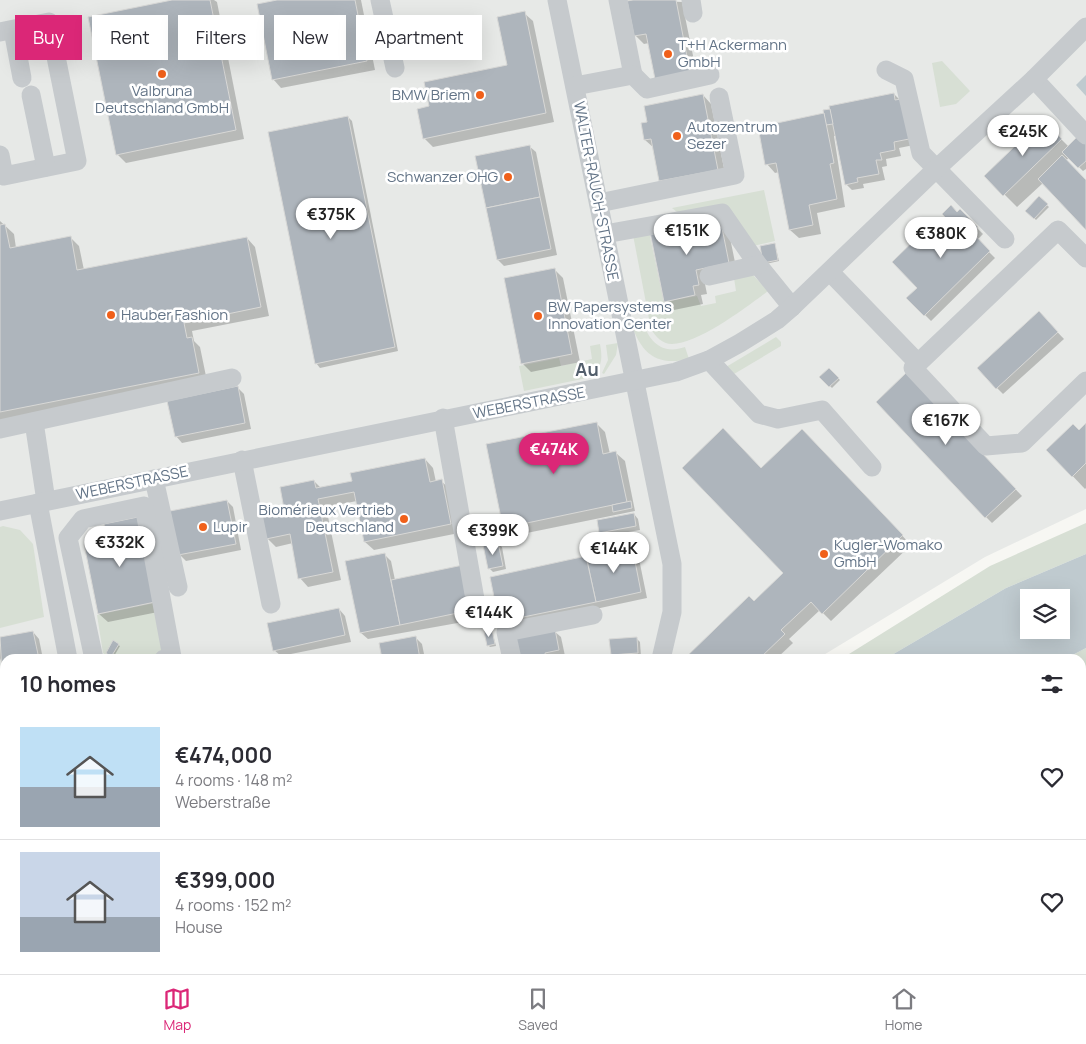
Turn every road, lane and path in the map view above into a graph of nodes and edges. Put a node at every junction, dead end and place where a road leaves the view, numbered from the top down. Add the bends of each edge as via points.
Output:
1 (380, 0) edge
2 (557, 0) edge
3 (618, 0) edge
4 (1086, 28) edge
5 (6, 31) edge
6 (395, 68) dead end
7 (886, 70) dead end
8 (633, 75) junction
9 (710, 75) dead end
10 (22, 78) dead end
11 (1034, 80) junction
12 (575, 86) junction
13 (31, 95) dead end
14 (719, 97) dead end
15 (1086, 135) edge
16 (0, 155) edge
17 (46, 167) junction
18 (936, 169) junction
19 (599, 203) junction
20 (605, 234) junction
21 (1005, 239) dead end
22 (1086, 258) edge
23 (758, 265) junction
24 (830, 272) junction
25 (709, 276) dead end
26 (792, 307) junction
27 (709, 360) junction
28 (918, 363) junction
29 (232, 378) dead end
30 (1086, 381) edge
31 (635, 382) junction
32 (443, 418) junction
33 (34, 422) junction
34 (0, 429) edge
35 (242, 460) junction
36 (872, 466) dead end
37 (154, 479) junction
38 (42, 502) junction
39 (0, 511) edge
40 (178, 587) dead end
41 (271, 604) dead end
42 (476, 605) dead end
43 (593, 615) dead end
44 (67, 654) edge
45 (93, 654) edge
46 (171, 654) edge
47 (511, 654) edge
48 (662, 654) edge

1 - 6 street
2 - 12 street, WALTER-RAUCH-STRASSE
3 - 8 street
4 - 11 street, WEBERSTRASSE
5 - 10 street
5 - 17 street via 49,22 77,161
7 - 18 street via 904,79 921,153
8 - 9 street via 647,89
8 - 12 street
11 - 15 street
11 - 18 street, WEBERSTRASSE
12 - 19 street, WALTER-RAUCH-STRASSE
13 - 17 street
14 - 19 street via 735,175
16 - 17 street via 4,176
18 - 21 street
18 - 24 street, WEBERSTRASSE
19 - 20 street, WALTER-RAUCH-STRASSE
20 - 23 street via 722,213
20 - 31 street, WALTER-RAUCH-STRASSE
22 - 28 street via 1058,230
23 - 25 street
23 - 26 street
24 - 26 street, WEBERSTRASSE
24 - 28 street
26 - 27 street, WEBERSTRASSE via 777,320
27 - 31 street, WEBERSTRASSE
27 - 36 street via 759,414 778,419 822,410
28 - 30 street via 913,368 986,446 1022,442
29 - 33 street
31 - 32 street, WEBERSTRASSE
31 - 48 street, WALTER-RAUCH-STRASSE via 672,564 672,612
32 - 35 street, WEBERSTRASSE
32 - 42 street
33 - 34 street
33 - 38 street
35 - 37 street, WEBERSTRASSE
35 - 41 street
37 - 38 street, WEBERSTRASSE
37 - 40 street
38 - 39 street, WEBERSTRASSE
38 - 44 street
43 - 47 street via 506,632
45 - 46 street via 68,538 83,519 144,506

